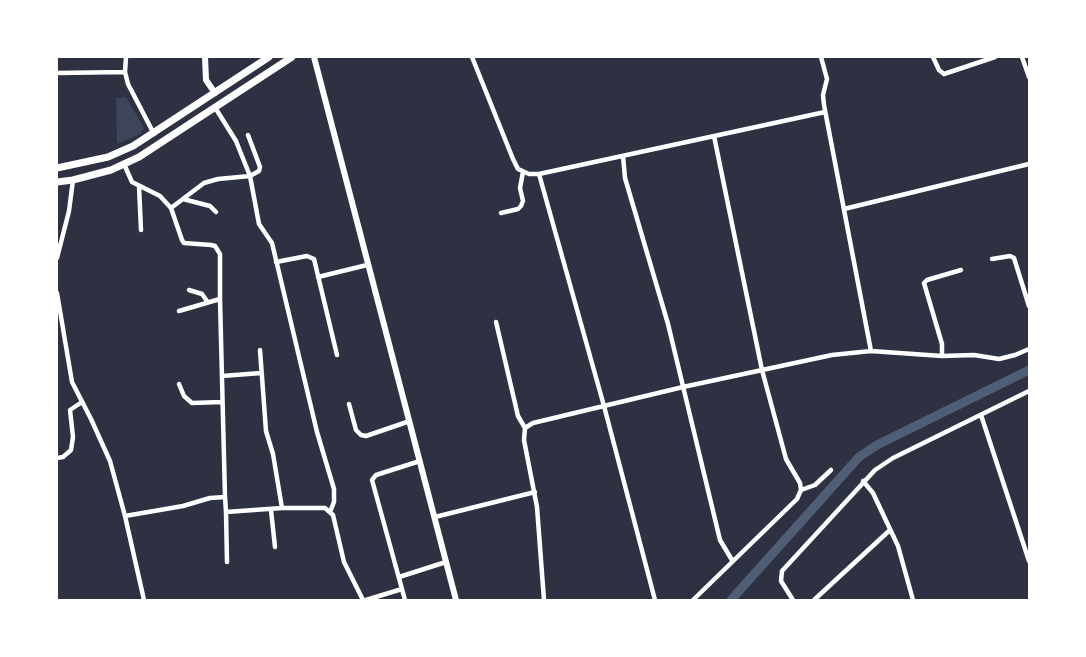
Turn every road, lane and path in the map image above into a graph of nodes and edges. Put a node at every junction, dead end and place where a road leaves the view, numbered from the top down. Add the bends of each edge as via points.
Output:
1 (126, 57) edge
2 (205, 57) edge
3 (269, 57) edge
4 (292, 57) edge
5 (314, 57) edge
6 (472, 57) edge
7 (821, 57) edge
8 (933, 57) edge
9 (995, 57) edge
10 (1022, 57) edge
11 (125, 72) junction
12 (57, 73) edge
13 (1029, 77) edge
14 (215, 93) junction
15 (216, 109) junction
16 (825, 112) junction
17 (154, 134) junction
18 (248, 135) dead end
19 (714, 136) junction
20 (623, 156) junction
21 (124, 164) junction
22 (1029, 164) edge
23 (57, 168) edge
24 (523, 172) junction
25 (539, 174) junction
26 (250, 176) junction
27 (73, 180) junction
28 (57, 182) edge
29 (139, 186) junction
30 (183, 199) junction
31 (171, 208) junction
32 (844, 208) junction
33 (216, 212) dead end
34 (501, 213) dead end
35 (141, 230) dead end
36 (57, 258) edge
37 (992, 259) dead end
38 (276, 262) junction
39 (367, 265) junction
40 (961, 270) dead end
41 (318, 277) junction
42 (189, 290) dead end
43 (57, 293) edge
44 (220, 299) junction
45 (207, 301) junction
46 (1029, 306) edge
47 (179, 311) dead end
48 (496, 322) dead end
49 (1029, 349) edge
50 (260, 351) dead end
51 (871, 351) junction
52 (337, 355) dead end
53 (942, 356) junction
54 (762, 370) junction
55 (261, 373) junction
56 (222, 376) junction
57 (179, 384) dead end
58 (684, 387) junction
59 (1029, 391) edge
60 (82, 402) junction
61 (222, 402) junction
62 (349, 404) dead end
63 (604, 406) junction
64 (981, 415) junction
65 (410, 421) junction
66 (525, 428) junction
67 (57, 458) edge
68 (420, 460) junction
69 (831, 470) dead end
70 (863, 481) junction
71 (801, 490) junction
72 (535, 492) junction
73 (225, 496) junction
74 (282, 508) junction
75 (271, 510) junction
76 (226, 512) junction
77 (330, 512) junction
78 (125, 516) junction
79 (435, 517) junction
80 (890, 530) junction
81 (274, 547) dead end
82 (732, 560) junction
83 (1029, 561) edge
84 (227, 562) dead end
85 (446, 562) junction
86 (399, 577) junction
87 (402, 589) junction
88 (144, 600) edge
89 (364, 600) edge
90 (405, 600) edge
91 (456, 600) edge
92 (544, 600) edge
93 (655, 600) edge
94 (693, 600) edge
95 (793, 600) edge
96 (814, 600) edge
97 (913, 600) edge

1 - 11 street
2 - 14 street via 206,80
3 - 14 main road
4 - 15 main road
5 - 39 street
6 - 24 street via 513,159
7 - 16 street via 827,79 823,95
8 - 9 street via 944,74
10 - 13 street
11 - 12 street
11 - 17 street
14 - 17 main road
15 - 21 main road
15 - 26 street via 236,141
16 - 19 street
16 - 32 street
17 - 23 main road via 114,155
18 - 26 street via 261,167
19 - 20 street
19 - 54 street
20 - 25 street
20 - 58 street via 625,178
21 - 27 main road
21 - 29 street via 132,182
22 - 32 street
24 - 25 street
24 - 34 street via 521,206
25 - 63 street
26 - 30 street via 210,181
26 - 38 street via 259,224 272,243
27 - 28 main road
27 - 36 street
29 - 31 street via 160,196
29 - 35 street
30 - 31 street
30 - 33 street via 210,206
31 - 44 street via 184,243 211,245 219,250
32 - 51 street
37 - 46 street via 1014,258
38 - 41 street via 311,256
38 - 77 street via 334,489
39 - 41 street
39 - 65 street
40 - 53 street via 924,283
41 - 52 street
42 - 45 street via 202,294
43 - 60 street via 70,373
44 - 45 street
44 - 56 street
45 - 47 street
48 - 66 street via 518,417
49 - 53 street via 999,359
50 - 55 street
51 - 53 street
51 - 54 street via 832,354
54 - 58 street
54 - 71 street via 784,454
55 - 56 street
55 - 74 street via 266,431
56 - 61 street
57 - 61 street via 192,403
58 - 63 street
58 - 82 street via 720,540
59 - 64 street
60 - 67 street via 70,410 71,450
60 - 78 street via 105,449
61 - 73 street
62 - 65 street via 361,435
63 - 66 street
63 - 93 street
64 - 70 street via 882,464
64 - 83 street
65 - 68 street
66 - 72 street
68 - 79 street
68 - 86 street via 376,475 372,480
69 - 71 street via 815,485
70 - 80 street via 873,492
70 - 95 street via 782,570 781,581
71 - 82 street via 797,499
72 - 79 street
72 - 92 street
73 - 76 street
73 - 78 street
74 - 75 street
74 - 77 street via 319,507
75 - 76 street
75 - 81 street
76 - 84 street
77 - 89 street via 344,562
78 - 88 street
79 - 85 street
80 - 96 street
80 - 97 street
82 - 94 street
85 - 86 street
85 - 91 street
86 - 87 street
87 - 89 street
87 - 90 street

